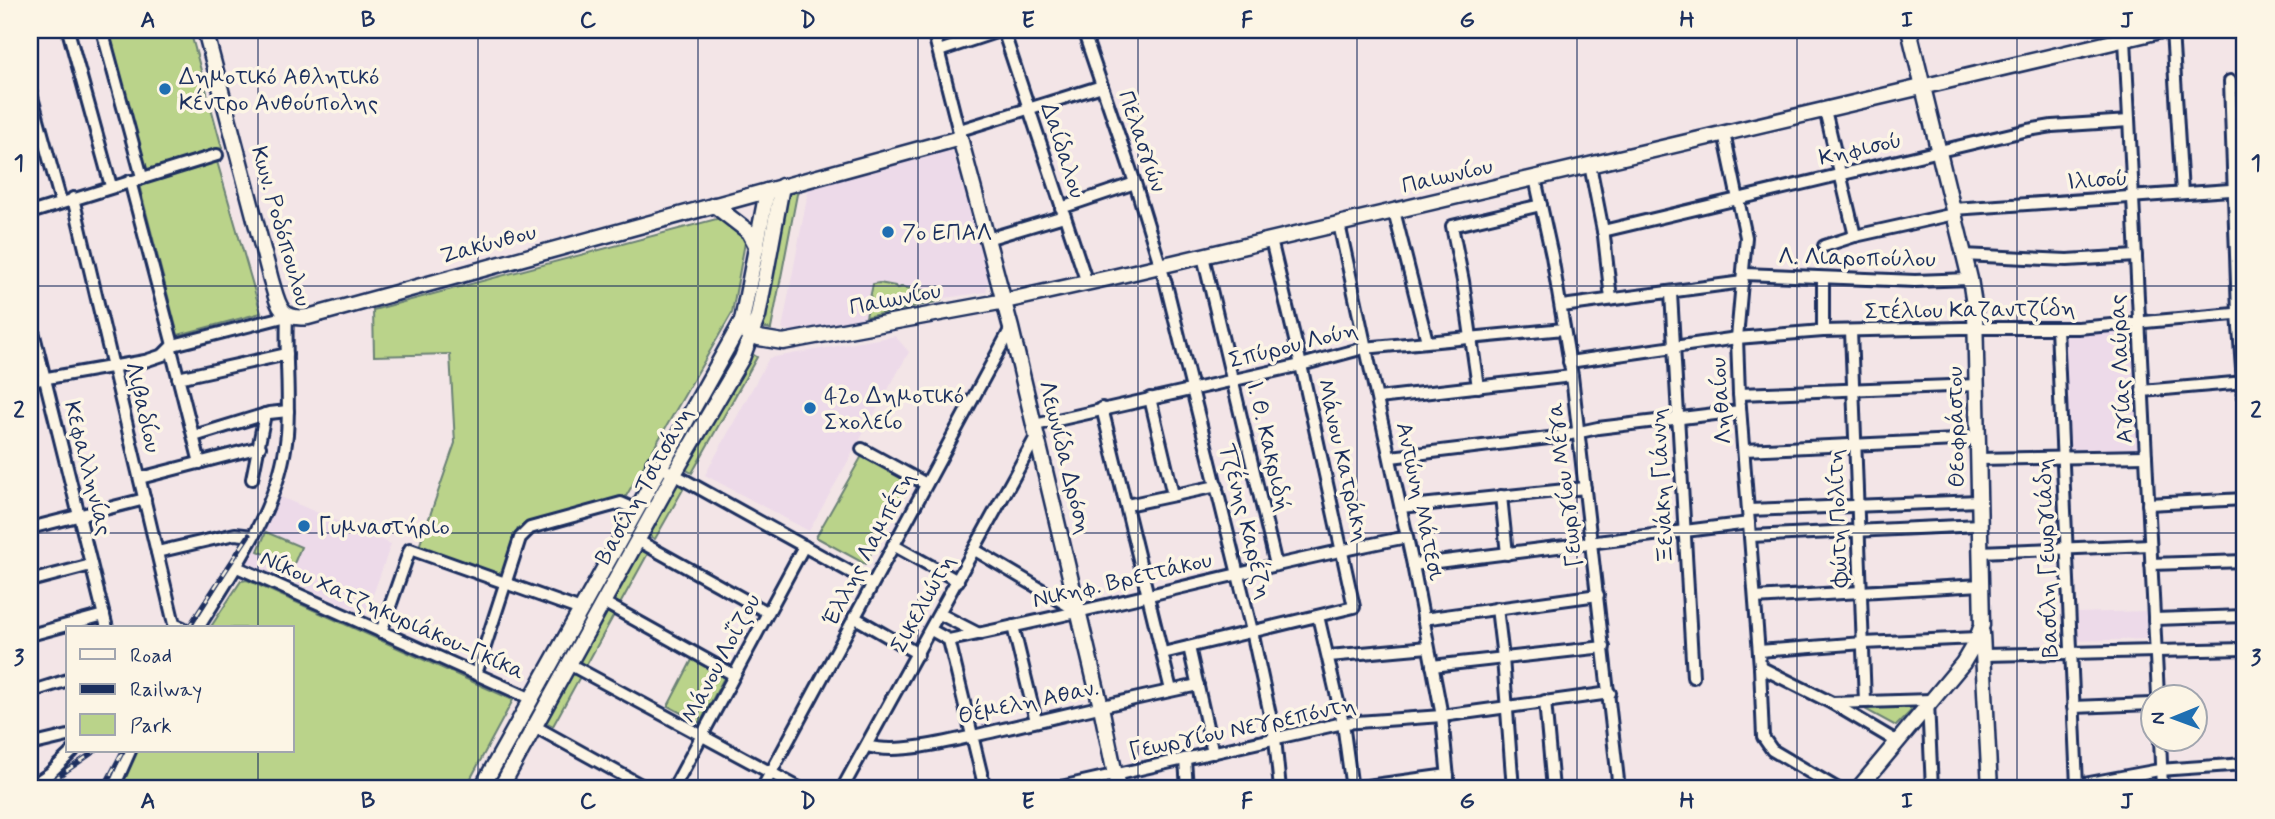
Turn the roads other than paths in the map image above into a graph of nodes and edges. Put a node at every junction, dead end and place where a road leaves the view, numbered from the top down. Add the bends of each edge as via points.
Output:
1 (68, 30) edge
2 (102, 30) edge
3 (205, 30) edge
4 (933, 30) edge
5 (1002, 30) edge
6 (1083, 30) edge
7 (1909, 30) edge
8 (2164, 30) edge
9 (2172, 30) edge
10 (2125, 39) junction
11 (939, 51) junction
12 (2230, 81) dead end
13 (1102, 86) junction
14 (1923, 87) junction
15 (30, 90) edge
16 (1028, 108) junction
17 (1825, 110) junction
18 (2129, 121) junction
19 (1724, 133) junction
20 (960, 134) junction
21 (1939, 152) junction
22 (217, 155) dead end
23 (1590, 165) junction
24 (1841, 174) junction
25 (1535, 178) junction
26 (136, 179) junction
27 (1135, 183) junction
28 (782, 186) junction
29 (111, 187) junction
30 (2240, 190) edge
31 (767, 191) junction
32 (2182, 193) junction
33 (73, 198) junction
34 (1739, 198) junction
35 (2133, 198) junction
36 (61, 202) junction
37 (714, 205) junction
38 (1541, 205) junction
39 (1394, 211) junction
40 (1953, 211) junction
41 (1062, 212) junction
42 (30, 213) edge
43 (1339, 224) junction
44 (1603, 231) junction
45 (1855, 236) junction
46 (987, 239) junction
47 (1270, 240) junction
48 (1824, 246) dead end
49 (757, 247) junction
50 (1963, 255) junction
51 (1203, 256) junction
52 (2136, 256) junction
53 (1160, 266) junction
54 (1743, 278) junction
55 (1823, 278) junction
56 (1970, 279) junction
57 (1087, 283) junction
58 (1671, 293) junction
59 (1611, 299) junction
60 (1005, 300) junction
61 (1562, 306) junction
62 (2242, 313) edge
63 (286, 316) junction
64 (30, 319) edge
65 (2139, 324) junction
66 (1011, 328) junction
67 (2057, 328) junction
68 (1564, 329) junction
69 (1976, 329) junction
70 (1823, 331) junction
71 (1852, 331) junction
72 (745, 332) junction
73 (1471, 336) junction
74 (1737, 338) junction
75 (1427, 341) junction
76 (172, 347) junction
77 (1364, 348) junction
78 (1674, 348) junction
79 (287, 354) junction
80 (1569, 362) junction
81 (1301, 365) junction
82 (113, 367) junction
83 (1572, 376) junction
84 (178, 378) junction
85 (45, 379) junction
86 (1233, 380) junction
87 (30, 381) edge
88 (2244, 382) edge
89 (1977, 385) junction
90 (1478, 387) junction
91 (1854, 389) junction
92 (1191, 390) junction
93 (2142, 391) junction
94 (1739, 394) junction
95 (1150, 398) junction
96 (1378, 398) junction
97 (1102, 408) junction
98 (288, 411) junction
99 (1740, 411) junction
100 (2245, 412) edge
101 (265, 414) junction
102 (1678, 419) junction
103 (1036, 430) junction
104 (1579, 433) junction
105 (194, 436) junction
106 (1978, 439) junction
107 (1856, 445) junction
108 (260, 447) junction
109 (862, 449) dead end
110 (1744, 450) junction
111 (2146, 456) junction
112 (1391, 457) junction
113 (2063, 458) junction
114 (1979, 459) junction
115 (200, 463) junction
116 (662, 468) junction
117 (140, 478) junction
118 (252, 479) dead end
119 (926, 484) junction
120 (1217, 486) junction
121 (1585, 488) junction
122 (1173, 495) junction
123 (1501, 496) junction
124 (145, 499) junction
125 (2245, 499) edge
126 (1979, 501) junction
127 (2148, 504) junction
128 (1127, 505) junction
129 (1858, 505) junction
130 (628, 506) dead end
131 (1401, 507) junction
132 (1749, 510) junction
133 (79, 516) junction
134 (1749, 523) junction
135 (1980, 524) junction
136 (30, 528) edge
137 (1685, 529) junction
138 (1859, 532) junction
139 (253, 536) junction
140 (1750, 536) junction
141 (1407, 537) junction
142 (638, 540) junction
143 (1591, 544) junction
144 (893, 545) junction
145 (2150, 545) junction
146 (804, 546) junction
147 (2065, 547) junction
148 (975, 550) junction
149 (1342, 550) junction
150 (157, 552) junction
151 (1980, 552) junction
152 (1507, 554) junction
153 (2245, 561) edge
154 (2151, 564) junction
155 (91, 565) junction
156 (1276, 565) junction
157 (1413, 565) junction
158 (237, 567) junction
159 (1238, 573) junction
160 (30, 581) edge
161 (958, 581) junction
162 (506, 583) junction
163 (872, 584) junction
164 (1981, 585) junction
165 (1861, 592) junction
166 (1149, 595) junction
167 (1598, 595) junction
168 (1755, 598) junction
169 (603, 603) junction
170 (1497, 608) junction
171 (581, 610) junction
172 (767, 612) junction
173 (1079, 612) junction
174 (940, 614) junction
175 (104, 615) junction
176 (1318, 616) junction
177 (2245, 616) edge
178 (854, 617) junction
179 (1423, 619) junction
180 (2154, 619) junction
181 (107, 626) edge
182 (179, 626) edge
183 (199, 626) edge
184 (1013, 626) junction
185 (931, 630) junction
186 (1252, 631) junction
187 (1980, 631) junction
188 (381, 632) junction
189 (979, 634) junction
190 (30, 635) edge
191 (949, 640) junction
192 (1863, 643) junction
193 (1189, 647) junction
194 (1428, 647) junction
195 (1604, 647) junction
196 (2245, 649) edge
197 (2155, 650) junction
198 (1759, 651) junction
199 (1163, 653) junction
200 (2070, 653) junction
201 (918, 654) junction
202 (1984, 655) junction
203 (1329, 656) junction
204 (1503, 658) junction
205 (569, 664) junction
206 (1432, 666) junction
207 (1760, 667) junction
208 (476, 674) junction
209 (734, 675) junction
210 (1693, 677) dead end
211 (66, 681) edge
212 (2157, 682) edge
213 (1198, 685) junction
214 (1171, 690) junction
215 (30, 692) edge
216 (1609, 693) junction
217 (532, 699) junction
218 (1545, 701) junction
219 (1930, 701) junction
220 (1866, 702) junction
221 (1832, 703) junction
222 (2138, 705) edge
223 (1507, 706) junction
224 (1101, 707) junction
225 (2073, 707) junction
226 (1442, 716) junction
227 (1036, 721) junction
228 (1343, 723) junction
229 (534, 726) junction
230 (66, 736) edge
231 (972, 736) junction
232 (701, 737) junction
233 (1275, 738) junction
234 (1896, 741) junction
235 (30, 745) edge
236 (867, 746) junction
237 (72, 752) edge
238 (130, 752) edge
239 (2160, 752) edge
240 (1213, 753) junction
241 (1185, 759) junction
242 (2245, 764) edge
243 (2161, 769) junction
244 (771, 773) junction
245 (1447, 775) junction
246 (1117, 782) edge
247 (2077, 786) junction
248 (30, 787) edge
249 (1380, 787) edge
250 (491, 788) edge
251 (64, 789) edge
252 (79, 789) edge
253 (113, 789) edge
254 (648, 789) edge
255 (673, 789) edge
256 (762, 789) edge
257 (801, 789) edge
258 (842, 789) edge
259 (985, 789) edge
260 (1052, 789) edge
261 (1186, 789) edge
262 (1280, 789) edge
263 (1352, 789) edge
264 (1449, 789) edge
265 (1513, 789) edge
266 (1553, 789) edge
267 (1619, 789) edge
268 (1838, 789) edge
269 (1858, 789) edge
270 (1932, 789) edge
271 (1990, 789) edge
272 (2059, 789) edge
273 (2162, 789) edge

1 - 29 street
2 - 26 street
3 - 63 street, Κων. Ροδόπουλου via 271,280
4 - 11 street
5 - 11 street
5 - 16 street, Δαίδαλου
6 - 13 street, Πελασγών
7 - 14 street, Θεοφράστου
8 - 10 street, Παιωνίου
9 - 32 street
10 - 14 street, Παιωνίου
10 - 18 street, Αγίας Λαύρας
11 - 20 street
12 - 30 street
13 - 16 street, Ζακύνθου
13 - 27 street, Πελασγών
14 - 17 street, Παιωνίου
14 - 21 street, Θεοφράστου
15 - 36 street
16 - 20 street, Ζακύνθου
16 - 41 street, Δαίδαλου
17 - 19 street, Παιωνίου
17 - 24 street
18 - 21 street, Κηφισού via 2048,127
18 - 35 street, Αγίας Λαύρας
19 - 23 street, Παιωνίου
19 - 34 street, Ληθαίου
20 - 28 street, Ζακύνθου
20 - 46 street, Λεωνίδα Δρόση
21 - 24 street, Κηφισού
21 - 40 street, Θεοφράστου
22 - 26 street
23 - 25 street, Παιωνίου
23 - 44 street
24 - 34 street, Κηφισού
24 - 45 street
25 - 38 street, Γεωργίου Μέγα
25 - 39 street, Παιωνίου
26 - 29 street
26 - 76 street
27 - 41 street
27 - 53 street, Πελασγών
28 - 31 street, Ζακύνθου
28 - 72 street, Βασίλη Τσιτσάνη via 758,316
29 - 33 street
30 - 32 street, Ιλισού
30 - 62 street
31 - 37 street, Ζακύνθου
31 - 49 street, Βασίλη Τσιτσάνη
32 - 35 street, Ιλισού
33 - 36 street
33 - 82 street, Λιβαδίου
34 - 44 street, Κηφισού
34 - 54 street, Ληθαίου via 1746,237
35 - 40 street, Ιλισού
35 - 52 street, Αγίας Λαύρας
36 - 42 street
37 - 49 street via 749,232
37 - 63 street, Ζακύνθου via 308,317
38 - 61 street, Γεωργίου Μέγα
38 - 73 street via 1452,226
39 - 43 street, Παιωνίου
39 - 75 street
40 - 45 street, Ιλισού
40 - 50 street, Θεοφράστου
41 - 46 street
41 - 57 street, Δαίδαλου
43 - 47 street, Παιωνίου
43 - 77 street, Αντώνη Μάτεσι
44 - 59 street
45 - 48 street, Ιλισού
46 - 60 street, Λεωνίδα Δρόση
47 - 51 street, Παιωνίου
47 - 81 street, Μάνου Κατράκη
49 - 72 street, Βασίλη Τσιτσάνη
50 - 52 street via 2067,260
50 - 56 street, Θεοφράστου
51 - 53 street, Παιωνίου
51 - 86 street, Ι. Θ. Κακριδή
52 - 65 street, Αγίας Λαύρας
53 - 57 street, Παιωνίου
53 - 92 street, Τζένης Καρέζη
54 - 55 street, Λ. Λιαροπούλου
54 - 58 street, Λ. Λιαροπούλου
54 - 74 street, Ληθαίου
55 - 56 street, Λ. Λιαροπούλου
55 - 70 street
56 - 69 street, Θεοφράστου
57 - 60 street, Παιωνίου
58 - 59 street, Λ. Λιαροπούλου
58 - 78 street, Ξενάκη Γιάννη
59 - 61 street, Λ. Λιαροπούλου
60 - 66 street, Λεωνίδα Δρόση
60 - 72 street, Παιωνίου via 790,341 771,342
61 - 68 street, Γεωργίου Μέγα
62 - 65 street, Στέλιου Καζαντζίδη
62 - 88 street
63 - 76 street, Ζακύνθου
63 - 79 street, Κων. Ροδόπουλου
64 - 85 street, Κεφαλληνίας
65 - 67 street, Στέλιου Καζαντζίδη
65 - 93 street, Αγίας Λαύρας
66 - 103 street, Λεωνίδα Δρόση
66 - 119 street, Έλλης Λαμπέτη
67 - 69 street, Στέλιου Καζαντζίδη
67 - 113 street, Βασίλη Γεωργιάδη
68 - 73 street, Σπύρου Λούη
68 - 80 street, Γεωργίου Μέγα
69 - 71 street, Στέλιου Καζαντζίδη
69 - 89 street, Θεοφράστου
70 - 71 street, Στέλιου Καζαντζίδη
70 - 74 street, Στέλιου Καζαντζίδη
71 - 91 street, Φώτη Πολίτη
72 - 116 street, Βασίλη Τσιτσάνη via 742,358
73 - 75 street, Σπύρου Λούη
73 - 90 street
74 - 78 street, Στέλιου Καζαντζίδη
74 - 94 street, Ληθαίου
75 - 77 street, Σπύρου Λούη
76 - 82 street, Ζακύνθου via 149,360
76 - 84 street
77 - 81 street, Σπύρου Λούη
77 - 96 street, Αντώνη Μάτεσι
78 - 80 street, Στέλιου Καζαντζίδη
78 - 102 street, Ξενάκη Γιάννη
79 - 84 street
79 - 98 street, Κων. Ροδόπουλου
80 - 83 street, Γεωργίου Μέγα
81 - 86 street, Σπύρου Λούη
81 - 149 street, Μάνου Κατράκη
82 - 85 street, Ζακύνθου
82 - 117 street, Λιβαδίου
83 - 90 street
83 - 104 street, Γεωργίου Μέγα
84 - 105 street
85 - 87 street, Ζακύνθου
85 - 133 street, Κεφαλληνίας
86 - 92 street, Σπύρου Λούη
86 - 156 street, Ι. Θ. Κακριδή
88 - 93 street
88 - 100 street
89 - 91 street
89 - 106 street, Θεοφράστου
90 - 96 street
91 - 94 street
91 - 107 street, Φώτη Πολίτη
92 - 95 street, Σπύρου Λούη
92 - 120 street, Τζένης Καρέζη
93 - 111 street, Αγίας Λαύρας
94 - 99 street, Ληθαίου
95 - 97 street, Σπύρου Λούη
95 - 122 street
96 - 112 street, Αντώνη Μάτεσι
97 - 103 street, Σπύρου Λούη
97 - 128 street
98 - 101 street
98 - 139 street, Κων. Ροδόπουλου via 284,453
99 - 102 street
99 - 110 street, Ληθαίου
101 - 105 street
101 - 108 street
102 - 104 street
102 - 137 street, Ξενάκη Γιάννη
103 - 148 street, Σικελιώτη
103 - 173 street, Λεωνίδα Δρόση
104 - 112 street
104 - 121 street, Γεωργίου Μέγα
105 - 115 street
106 - 107 street
106 - 114 street, Θεοφράστου
107 - 110 street
107 - 129 street, Φώτη Πολίτη
108 - 115 street
108 - 118 street
109 - 119 street
110 - 132 street, Ληθαίου
111 - 113 street
111 - 127 street, Αγίας Λαύρας
112 - 131 street, Αντώνη Μάτεσι
113 - 114 street
113 - 147 street, Βασίλη Γεωργιάδη
114 - 126 street, Θεοφράστου
115 - 117 street
116 - 142 street, Βασίλη Τσιτσάνη
116 - 146 street
116 - 171 street, Βασίλη Τσιτσάνη
117 - 124 street, Λιβαδίου
119 - 144 street, Έλλης Λαμπέτη
120 - 122 street
120 - 159 street, Τζένης Καρέζη
121 - 123 street
121 - 143 street, Γεωργίου Μέγα
122 - 128 street
123 - 131 street
123 - 152 street
124 - 133 street
124 - 150 street, Λιβαδίου
125 - 127 street
126 - 129 street
126 - 135 street, Θεοφράστου
127 - 145 street, Αγίας Λαύρας
128 - 166 street
129 - 132 street
129 - 138 street, Φώτη Πολίτη
130 - 162 street via 621,503 530,528 520,538
131 - 141 street, Αντώνη Μάτεσι
132 - 134 street, Ληθαίου
133 - 136 street
133 - 155 street, Κεφαλληνίας
134 - 137 street
134 - 140 street, Ληθαίου
135 - 138 street
135 - 151 street, Θεοφράστου
137 - 143 street
137 - 210 street, Ξενάκη Γιάννη
138 - 140 street
138 - 165 street, Φώτη Πολίτη
139 - 150 street via 235,534
139 - 158 street, Κων. Ροδόπουλου
140 - 168 street, Ληθαίου
141 - 149 street, Νικηφ. Βρεττάκου
141 - 157 street, Αντώνη Μάτεσι
142 - 169 street, Βασίλη Τσιτσάνη
142 - 172 street
143 - 152 street
143 - 167 street, Γεωργίου Μέγα
144 - 161 street
144 - 163 street, Έλλης Λαμπέτη
145 - 147 street
145 - 154 street, Αγίας Λαύρας
146 - 163 street
146 - 172 street, Μάνου Λοΐζου
147 - 151 street
147 - 200 street, Βασίλη Γεωργιάδη
148 - 161 street, Σικελιώτη
148 - 173 street
149 - 156 street, Νικηφ. Βρεττάκου
149 - 176 street, Μάνου Κατράκη via 1354,607
150 - 182 street, Λιβαδίου
151 - 164 street, Θεοφράστου
152 - 157 street
153 - 154 street
154 - 180 street, Αγίας Λαύρας
155 - 160 street
155 - 175 street, Κεφαλληνίας
156 - 159 street, Νικηφ. Βρεττάκου
157 - 179 street, Αντώνη Μάτεσι
158 - 183 street, Κων. Ροδόπουλου
158 - 188 street, Νίκου Χατζηκυριάκου-Γκίκα
159 - 166 street, Νικηφ. Βρεττάκου
159 - 186 street, Τζένης Καρέζη
161 - 174 street, Σικελιώτη
162 - 171 street
162 - 188 street via 410,549
162 - 208 street
163 - 178 street, Έλλης Λαμπέτη
164 - 165 street
164 - 187 street, Θεοφράστου
165 - 168 street
165 - 192 street, Φώτη Πολίτη
166 - 173 street, Νικηφ. Βρεττάκου
166 - 199 street
167 - 170 street
167 - 195 street, Γεωργίου Μέγα
168 - 198 street, Ληθαίου
169 - 205 street, Βασίλη Τσιτσάνη
169 - 209 street
170 - 179 street
170 - 204 street
171 - 217 street, Βασίλη Τσιτσάνη
172 - 209 street, Μάνου Λοΐζου
173 - 184 street, Νικηφ. Βρεττάκου
173 - 224 street, Λεωνίδα Δρόση
174 - 185 street, Σικελιώτη
174 - 189 street
175 - 181 street, Κεφαλληνίας
175 - 190 street
176 - 186 street
176 - 203 street
177 - 180 street
178 - 201 street
178 - 244 street, Έλλης Λαμπέτη
179 - 194 street, Αντώνη Μάτεσι
180 - 197 street, Αγίας Λαύρας
184 - 189 street, Νικηφ. Βρεττάκου
184 - 227 street
185 - 191 street
185 - 201 street, Σικελιώτη
186 - 193 street
186 - 233 street, Τζένης Καρέζη
187 - 192 street
187 - 202 street, Θεοφράστου
187 - 219 street via 1963,663
188 - 208 street, Νίκου Χατζηκυριάκου-Γκίκα
189 - 191 street, Νικηφ. Βρεττάκου
191 - 231 street
192 - 198 street
192 - 220 street, Φώτη Πολίτη
193 - 199 street
193 - 213 street
194 - 203 street
194 - 206 street, Αντώνη Μάτεσι
195 - 204 street
195 - 216 street, Γεωργίου Μέγα
196 - 197 street
197 - 200 street
197 - 212 street, Αγίας Λαύρας
198 - 207 street, Ληθαίου
199 - 214 street
200 - 202 street
200 - 225 street, Βασίλη Γεωργιάδη
201 - 236 street, Σικελιώτη
202 - 271 street, Θεοφράστου
203 - 228 street
204 - 206 street
204 - 223 street
205 - 229 street, Βασίλη Τσιτσάνη
205 - 232 street
206 - 226 street, Αντώνη Μάτεσι
207 - 221 street
207 - 268 street, Ληθαίου via 1767,745
208 - 217 street, Νίκου Χατζηκυριάκου-Γκίκα
209 - 232 street, Μάνου Λοΐζου
211 - 215 street
213 - 214 street, Θέμελη Αθαν.
213 - 240 street
214 - 224 street, Θέμελη Αθαν.
216 - 218 street, Γεωργίου Νεγρεπόντη
216 - 267 street, Γεωργίου Μέγα
217 - 250 street, Βασίλη Τσιτσάνη
218 - 223 street, Γεωργίου Νεγρεπόντη
218 - 266 street
219 - 220 street
219 - 234 street
219 - 270 street
220 - 221 street
221 - 234 street
222 - 225 street
223 - 226 street, Γεωργίου Νεγρεπόντη
223 - 265 street
224 - 227 street, Θέμελη Αθαν.
224 - 246 street, Λεωνίδα Δρόση
225 - 247 street, Βασίλη Γεωργιάδη
226 - 228 street, Γεωργίου Νεγρεπόντη
226 - 245 street, Αντώνη Μάτεσι
227 - 231 street, Θέμελη Αθαν.
228 - 233 street, Γεωργίου Νεγρεπόντη
228 - 263 street
229 - 250 street, Βασίλη Τσιτσάνη
229 - 254 street
230 - 235 street
231 - 236 street, Θέμελη Αθαν. via 896,749
231 - 259 street
232 - 244 street
232 - 255 street, Μάνου Λοΐζου
233 - 240 street, Γεωργίου Νεγρεπόντη
233 - 262 street, Τζένης Καρέζη
234 - 269 street
236 - 258 street, Σικελιώτη
237 - 248 street
238 - 253 street
239 - 243 street
240 - 241 street, Γεωργίου Νεγρεπόντη
241 - 246 street, Γεωργίου Νεγρεπόντη
241 - 261 street
242 - 243 street
243 - 247 street
243 - 273 street
244 - 256 street, Έλλης Λαμπέτη
244 - 257 street
245 - 249 street
245 - 264 street, Αντώνη Μάτεσι
246 - 260 street, Γεωργίου Νεγρεπόντη
247 - 272 street
249 - 263 street
251 - 252 street

